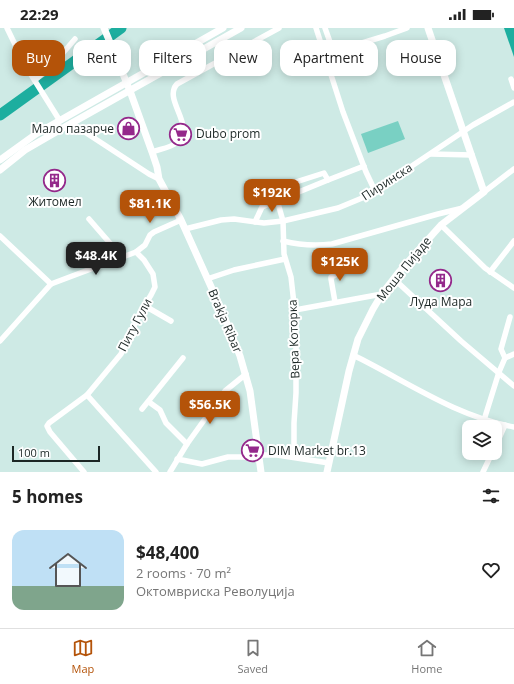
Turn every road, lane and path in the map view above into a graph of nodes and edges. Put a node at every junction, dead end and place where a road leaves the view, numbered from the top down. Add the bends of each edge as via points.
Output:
1 (7, 28) edge
2 (104, 28) edge
3 (223, 28) edge
4 (241, 28) edge
5 (279, 28) edge
6 (316, 28) edge
7 (407, 28) edge
8 (428, 28) edge
9 (328, 29) edge
10 (396, 30) edge
11 (75, 39) dead end
12 (320, 40) edge
13 (330, 40) edge
14 (368, 40) edge
15 (332, 76) edge
16 (510, 79) dead end
17 (35, 80) junction
18 (127, 82) junction
19 (514, 88) edge
20 (130, 91) junction
21 (514, 102) edge
22 (60, 121) junction
23 (71, 124) junction
24 (464, 132) junction
25 (152, 152) junction
26 (431, 154) junction
27 (472, 155) junction
28 (0, 160) edge
29 (364, 166) junction
30 (514, 169) edge
31 (0, 170) edge
32 (159, 179) junction
33 (328, 180) junction
34 (375, 191) junction
35 (484, 192) junction
36 (252, 196) dead end
37 (277, 200) junction
38 (463, 208) junction
39 (89, 218) dead end
40 (181, 220) junction
41 (283, 221) junction
42 (255, 222) junction
43 (441, 225) junction
44 (185, 229) junction
45 (0, 236) edge
46 (283, 241) junction
47 (514, 241) edge
48 (136, 252) junction
49 (122, 257) junction
50 (286, 259) junction
51 (354, 267) dead end
52 (490, 272) junction
53 (207, 279) junction
54 (394, 279) junction
55 (51, 284) junction
56 (514, 288) edge
57 (382, 294) junction
58 (335, 302) junction
59 (145, 306) junction
60 (295, 310) junction
61 (510, 317) dead end
62 (171, 321) dead end
63 (0, 341) edge
64 (514, 354) edge
65 (353, 355) junction
66 (183, 358) dead end
67 (505, 358) junction
68 (499, 372) junction
69 (246, 374) junction
70 (514, 386) edge
71 (87, 395) junction
72 (149, 402) junction
73 (142, 409) dead end
74 (484, 420) joint
75 (502, 424) edge
76 (505, 425) junction
77 (514, 427) edge
78 (502, 432) edge
79 (187, 444) junction
80 (258, 455) junction
81 (294, 458) junction
82 (177, 459) junction
83 (489, 460) edge
84 (329, 462) junction
85 (84, 472) edge
86 (156, 472) edge
87 (170, 472) edge
88 (261, 472) edge
89 (327, 472) edge
90 (483, 472) edge

1 - 17 street
2 - 18 street, Brakja Ribar
3 - 18 street
4 - 20 street
5 - 25 street via 177,84 173,90 184,131 177,143
6 - 12 street
7 - 10 street
8 - 24 street
9 - 13 street
10 - 14 street
11 - 17 street
15 - 29 street
16 - 19 street
17 - 22 street
18 - 20 street, Brakja Ribar
18 - 22 street
20 - 23 street
20 - 25 street, Brakja Ribar
21 - 24 street, Пиринска
22 - 28 street via 30,138
23 - 31 street via 25,150
23 - 32 street
24 - 26 street, Пиринска
24 - 27 street
25 - 32 street, Brakja Ribar via 158,167
26 - 27 street
26 - 34 street, Пиринска
27 - 35 street
29 - 33 street
29 - 34 street
30 - 35 street, Моша Пијаде
32 - 40 street, Brakja Ribar
33 - 36 street via 324,173
33 - 37 street
34 - 41 street, Пиринска via 350,204
35 - 38 street, Моша Пијаде
37 - 41 street, Вера Которка
37 - 42 street via 259,210
38 - 43 street, Моша Пијаде
38 - 46 street via 332,244 321,246
39 - 49 street
40 - 44 street, Brakja Ribar
40 - 48 street via 150,234 145,245
41 - 42 street, Пиринска
41 - 46 street, Вера Которка
42 - 44 street, Пиринска via 222,220
43 - 52 street
43 - 54 street, Моша Пијаде
44 - 53 street, Brakja Ribar
45 - 55 street
46 - 50 street, Вера Которка
47 - 52 street
48 - 49 street
48 - 59 street, Питу Гули via 149,267 155,281 155,287
49 - 55 street
50 - 53 street via 234,270
50 - 60 street, Вера Которка
51 - 58 street via 332,277
52 - 56 street
53 - 69 street, Brakja Ribar via 233,337
54 - 57 street, Моша Пијаде
54 - 68 street
55 - 63 street
57 - 58 street
57 - 65 street, Моша Пијаде via 365,324
58 - 60 street
59 - 62 street
59 - 71 street, Питу Гули via 121,354
60 - 81 street, Вера Которка via 297,336
61 - 67 street via 501,349
64 - 67 street
65 - 74 street via 451,406
65 - 84 street, Моша Пијаде
66 - 72 street
67 - 68 street
68 - 70 street
68 - 74 street
69 - 79 street via 224,391
69 - 80 street, Brakja Ribar
71 - 85 street, Питу Гули via 47,426
71 - 86 street
72 - 73 street
72 - 79 street via 160,410 166,423
75 - 76 street
76 - 77 street
76 - 78 street
79 - 82 street
80 - 81 street
80 - 82 street via 228,457 202,464
80 - 88 street, Brakja Ribar
81 - 84 street
82 - 87 street
83 - 90 street
84 - 89 street, Моша Пијаде

